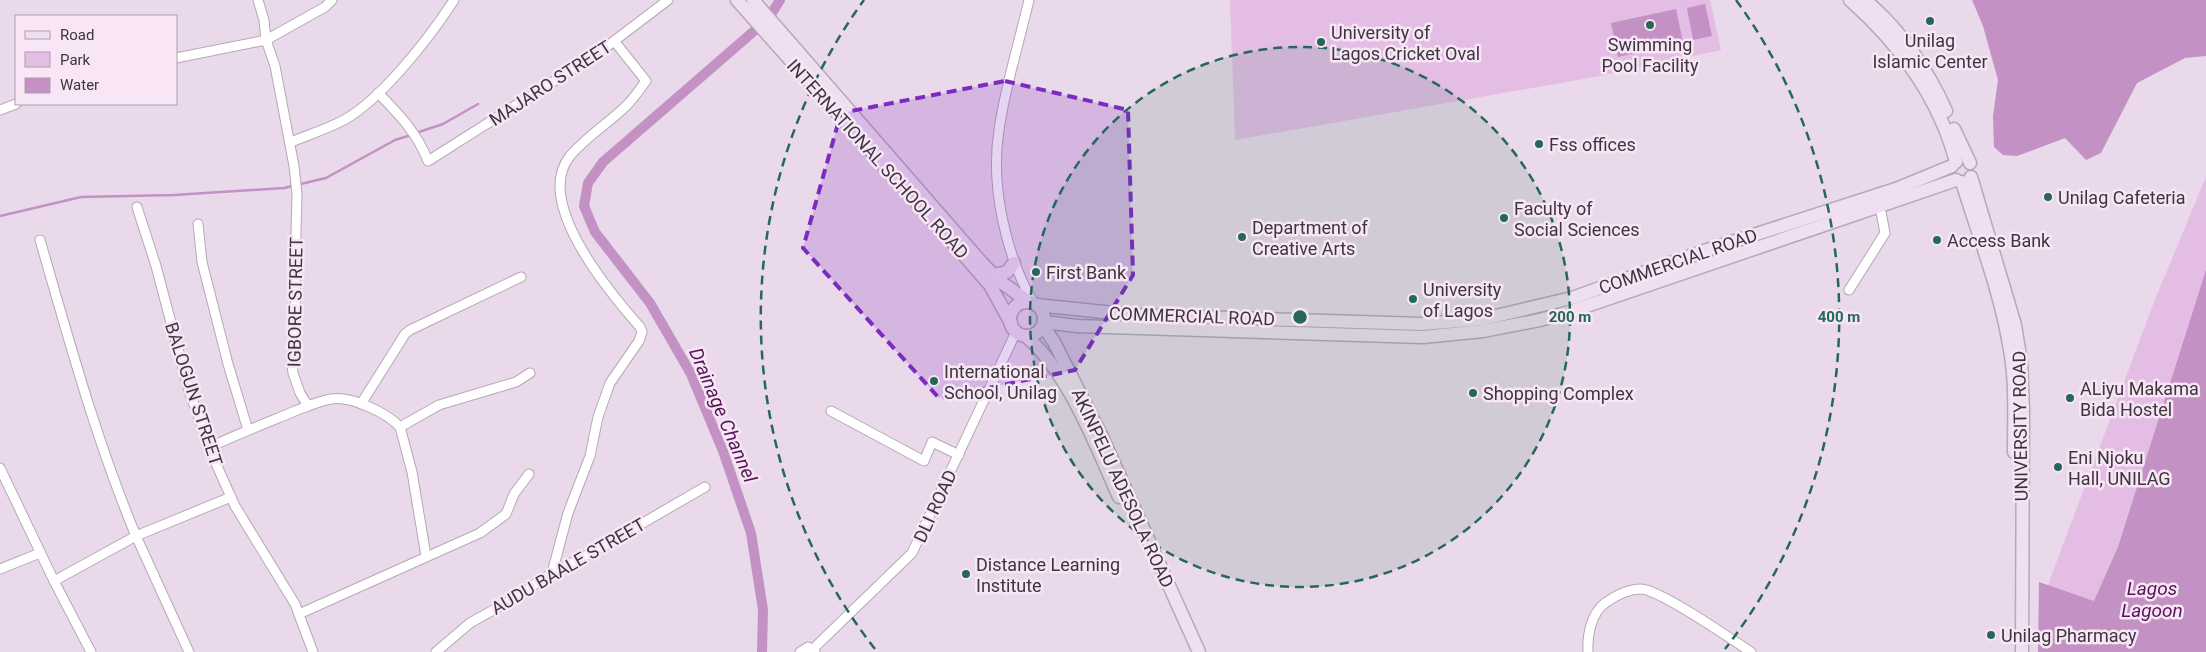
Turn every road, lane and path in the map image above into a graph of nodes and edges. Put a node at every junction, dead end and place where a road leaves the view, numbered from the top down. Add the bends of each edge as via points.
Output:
1 (258, 0) edge
2 (332, 0) edge
3 (454, 0) edge
4 (668, 0) edge
5 (753, 0) edge
6 (1029, 0) edge
7 (1850, 0) edge
8 (1865, 0) edge
9 (738, 1) edge
10 (771, 30) junction
11 (266, 40) junction
12 (615, 42) junction
13 (178, 58) edge
14 (378, 93) junction
15 (15, 104) edge
16 (0, 110) edge
17 (290, 142) junction
18 (1970, 163) junction
19 (1954, 164) junction
20 (1963, 180) junction
21 (137, 207) dead end
22 (1880, 207) junction
23 (198, 224) dead end
24 (40, 240) dead end
25 (1014, 263) junction
26 (994, 276) junction
27 (521, 277) dead end
28 (1849, 290) dead end
29 (1033, 304) junction
30 (1043, 324) junction
31 (1017, 331) junction
32 (530, 373) dead end
33 (361, 404) junction
34 (308, 406) junction
35 (831, 411) dead end
36 (400, 427) junction
37 (248, 430) junction
38 (210, 447) junction
39 (959, 455) junction
40 (0, 468) edge
41 (529, 474) dead end
42 (705, 487) dead end
43 (231, 497) junction
44 (136, 536) junction
45 (40, 553) junction
46 (426, 556) junction
47 (0, 569) edge
48 (552, 573) junction
49 (54, 581) junction
50 (299, 614) junction
51 (814, 651) edge
52 (91, 652) edge
53 (189, 652) edge
54 (313, 652) edge
55 (436, 652) edge
56 (800, 652) edge
57 (1190, 652) edge
58 (1199, 652) edge
59 (1588, 652) edge
60 (1751, 652) edge
61 (2014, 652) edge
62 (2022, 652) edge

1 - 11 street, IGBORE STREET
2 - 11 street
3 - 14 street via 430,35
4 - 12 street, MAJARO STREET
5 - 10 street, INTERNATIONAL SCHOOL ROAD
6 - 25 street via 999,131 997,158 998,183
7 - 19 street via 1888,38 1918,76 1946,128
8 - 18 street via 1899,34 1924,70
9 - 10 street, INTERNATIONAL SCHOOL ROAD
10 - 26 street, INTERNATIONAL SCHOOL ROAD
10 - 31 street, INTERNATIONAL SCHOOL ROAD via 990,285
11 - 13 street
11 - 17 street, IGBORE STREET via 275,66
12 - 14 street, MAJARO STREET via 428,161 410,128
12 - 48 street via 646,82 628,105 569,157 562,171 560,197 583,251 642,332 610,383
14 - 17 street via 344,120
15 - 16 street
17 - 34 street, IGBORE STREET via 297,194 296,330 291,355 293,373
18 - 19 street via 1963,160
18 - 20 street via 1973,170
19 - 20 street via 1952,174
19 - 29 street, COMMERCIAL ROAD via 1896,188 1572,298 1483,319 1422,324 1133,315
20 - 22 street, COMMERCIAL ROAD
20 - 61 street, UNIVERSITY ROAD via 2011,351
20 - 62 street, UNIVERSITY ROAD via 2015,325 2021,362
21 - 38 street, BALOGUN STREET via 189,391
22 - 28 street via 1885,233
22 - 30 street, COMMERCIAL ROAD via 1569,312 1483,331 1423,337
23 - 37 street via 202,262
24 - 44 street via 95,430
25 - 26 street via 1007,272
25 - 29 street
26 - 29 street, INTERNATIONAL SCHOOL ROAD
27 - 33 street via 410,330
29 - 30 street via 1044,316
29 - 31 street via 1023,302 1014,308 1010,318
30 - 31 street via 1033,336
30 - 58 street, AKINPELU ADESOLA ROAD via 1102,437
31 - 39 street, DLI ROAD
31 - 57 street, AKINPELU ADESOLA ROAD via 1046,356 1056,370 1084,422
32 - 36 street via 516,382 439,406
33 - 34 street via 348,399 330,399
33 - 36 street
34 - 37 street
35 - 39 street via 924,461 932,442
36 - 46 street
37 - 38 street
38 - 43 street, BALOGUN STREET
39 - 51 street, DLI ROAD via 912,553
40 - 45 street
41 - 46 street via 514,494 506,514 480,533
42 - 48 street, AUDU BAALE STREET
43 - 44 street
43 - 50 street, BALOGUN STREET
44 - 49 street
44 - 53 street
45 - 47 street
45 - 49 street
46 - 50 street
48 - 55 street, AUDU BAALE STREET via 470,623
49 - 52 street
50 - 54 street, BALOGUN STREET
51 - 56 street, DLI ROAD via 805,648
59 - 60 street via 1591,624 1600,607 1613,597 1641,589 1667,598

